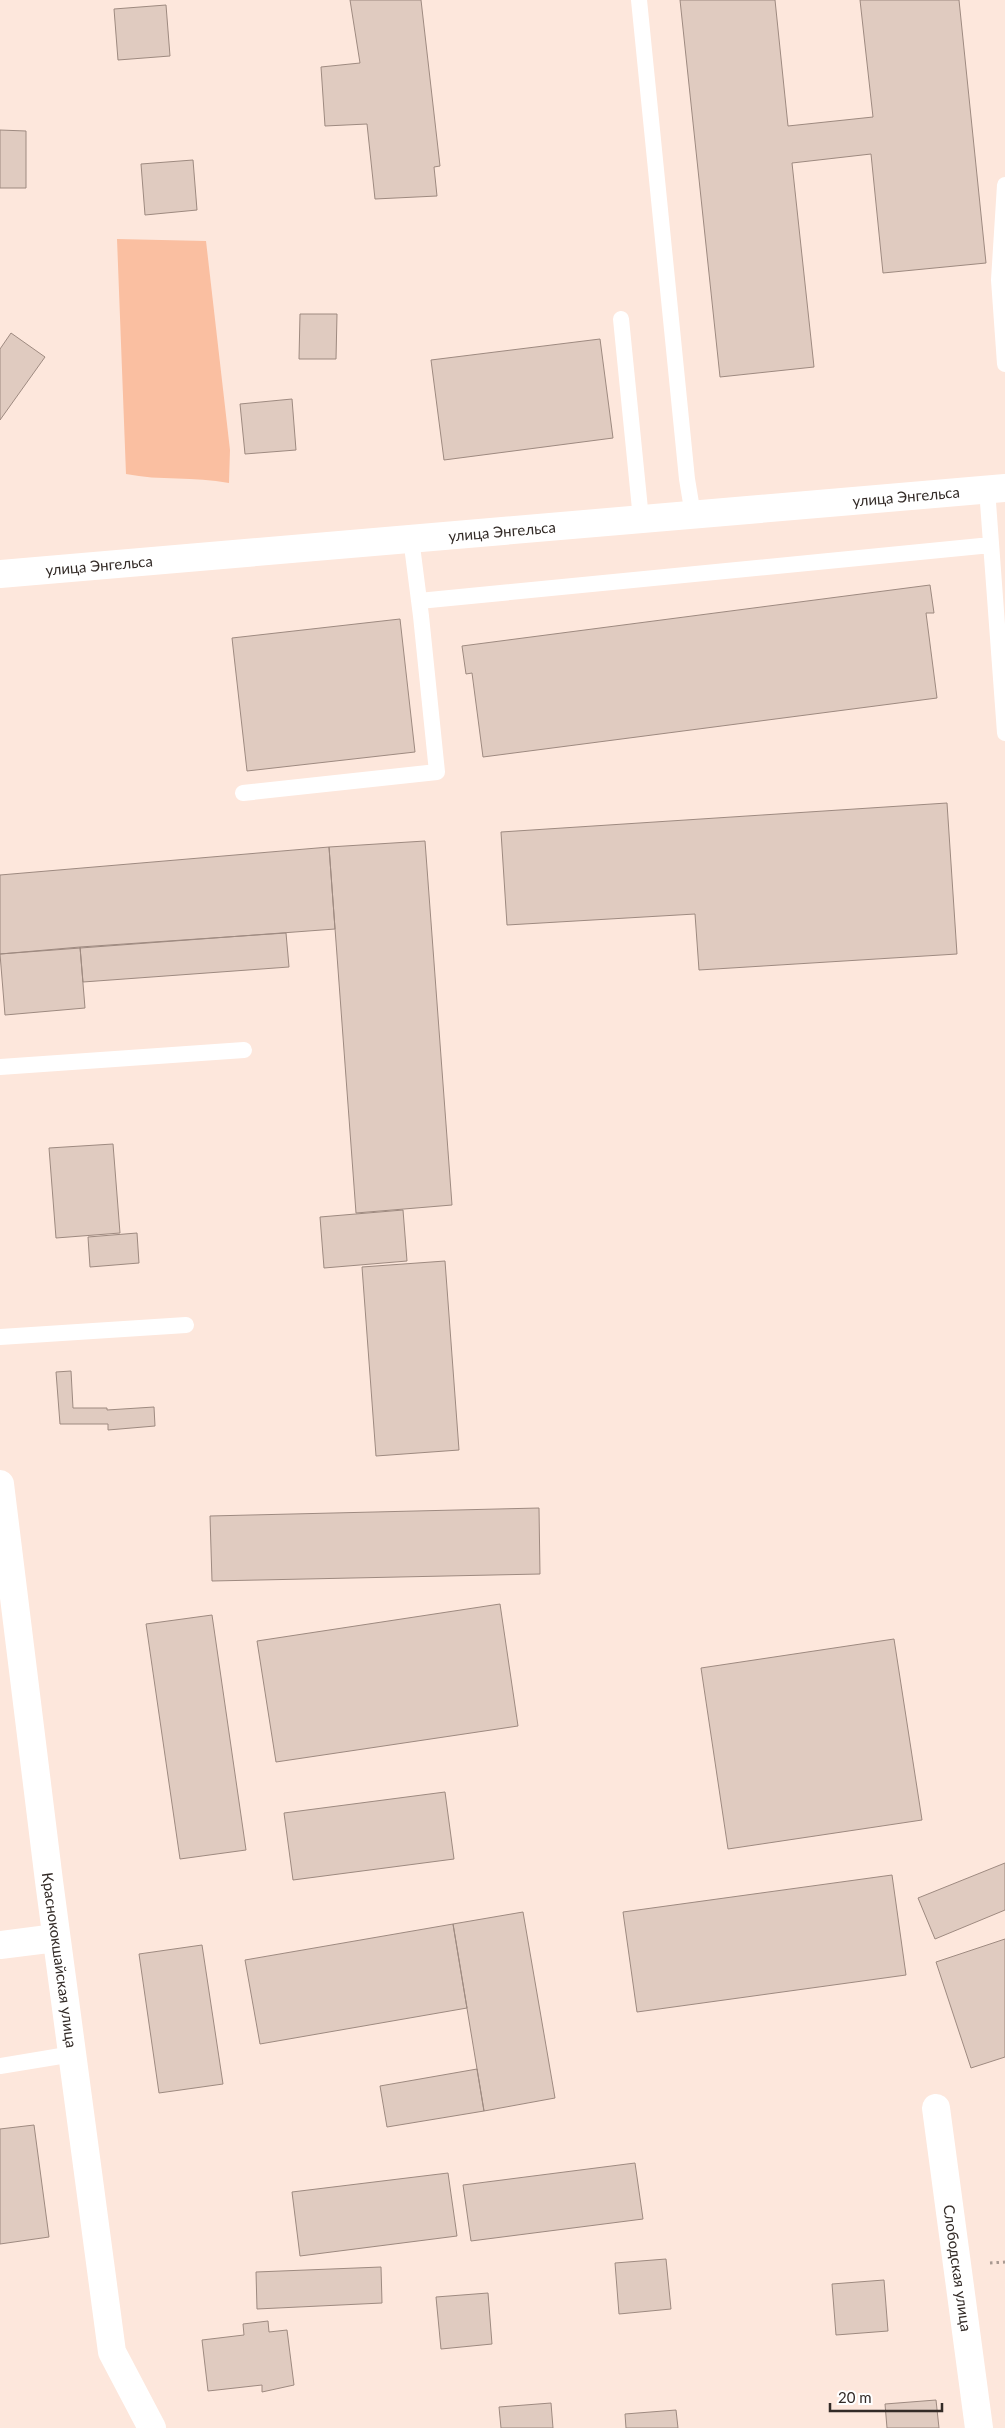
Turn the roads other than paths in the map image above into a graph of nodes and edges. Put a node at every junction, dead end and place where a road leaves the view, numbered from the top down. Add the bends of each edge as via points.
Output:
1 (639, 0) edge
2 (1005, 185) edge
3 (621, 319) dead end
4 (1005, 364) edge
5 (996, 488) edge
6 (693, 515) junction
7 (641, 519) junction
8 (411, 538) junction
9 (991, 545) junction
10 (0, 574) edge
11 (419, 601) junction
12 (1005, 733) edge
13 (243, 793) dead end
14 (244, 1050) dead end
15 (0, 1066) edge
16 (186, 1325) dead end
17 (0, 1337) edge
18 (0, 1484) edge
19 (56, 1938) junction
20 (0, 1945) edge
21 (73, 2054) junction
22 (0, 2066) edge
23 (936, 2108) dead end
24 (152, 2428) edge
25 (979, 2428) edge

1 - 6 lane via 686,479
2 - 4 lane via 999,280
3 - 7 lane
5 - 6 street, улица Энгельса
5 - 9 lane
6 - 7 street, улица Энгельса
7 - 8 street, улица Энгельса
8 - 10 street, улица Энгельса
8 - 11 lane
9 - 11 lane
9 - 12 lane
11 - 13 lane via 438,772
14 - 15 lane
16 - 17 lane
18 - 19 street, Краснококшайская улица
19 - 20 street
19 - 21 street, Краснококшайская улица
21 - 22 lane
21 - 24 street, Краснококшайская улица via 112,2352
23 - 25 street, Слободская улица

